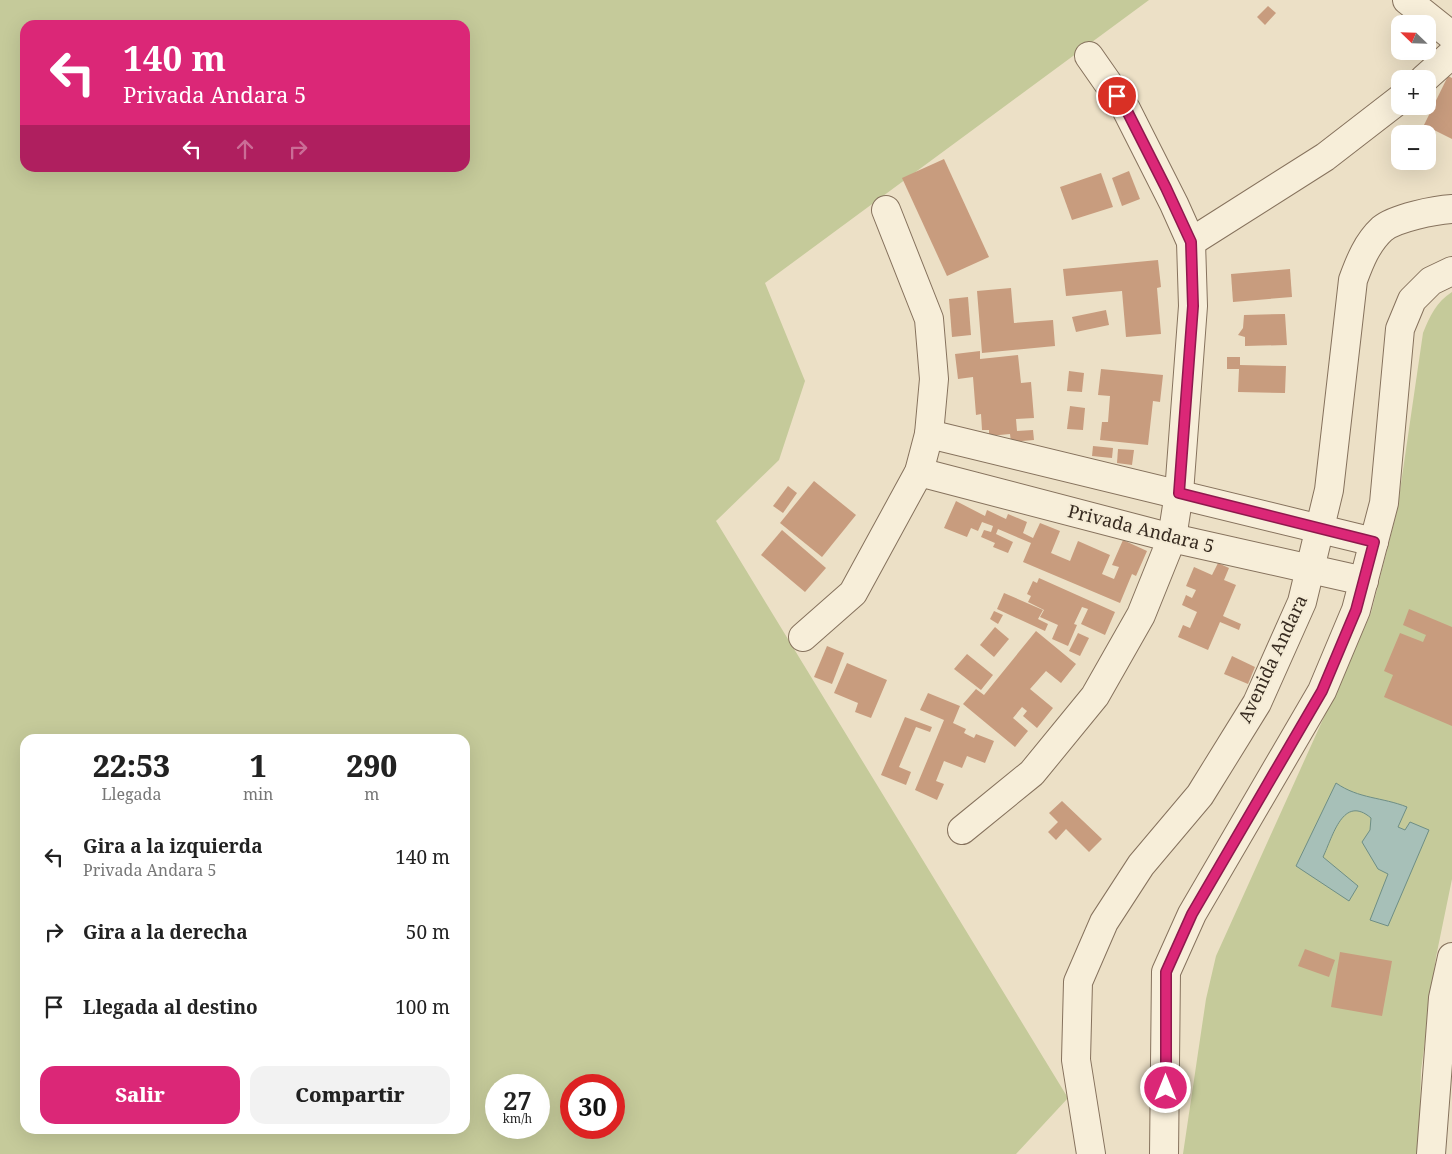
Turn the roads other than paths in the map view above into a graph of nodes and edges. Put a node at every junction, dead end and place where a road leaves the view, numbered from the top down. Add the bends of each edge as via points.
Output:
1 (1407, 0) edge
2 (1452, 36) edge
3 (1452, 54) edge
4 (1089, 56) dead end
5 (1434, 70) edge
6 (1391, 106) edge
7 (1452, 209) edge
8 (886, 210) dead end
9 (1191, 242) junction
10 (1452, 271) edge
11 (929, 434) junction
12 (919, 472) junction
13 (1179, 493) junction
14 (1320, 528) junction
15 (1172, 538) junction
16 (1374, 542) junction
17 (1310, 570) junction
18 (1364, 580) junction
19 (803, 637) dead end
20 (962, 830) dead end
21 (1452, 957) edge
22 (1092, 1154) edge
23 (1164, 1154) edge
24 (1432, 1154) edge

1 - 2 street
3 - 5 street
4 - 9 street via 1126,109
6 - 9 street via 1325,157
7 - 14 street, Avenida Andara via 1430,210 1383,228 1363,253 1353,280 1329,490
8 - 11 street via 929,320 934,379
9 - 13 street via 1193,306
10 - 16 street via 1430,281 1412,300 1400,329 1384,503
11 - 12 street
11 - 13 street
12 - 15 street, Privada Andara 5
12 - 19 street via 853,593
13 - 14 street
13 - 15 street
14 - 16 street
14 - 17 street, Avenida Andara
15 - 17 street, Privada Andara 5
15 - 20 street via 1141,615 1095,696 1032,773
16 - 18 street
17 - 18 street, Privada Andara 5
17 - 22 street, Avenida Andara via 1302,602 1256,703 1200,795 1141,865 1104,922 1078,982 1076,1060
18 - 23 street via 1356,610 1322,691 1192,914 1166,972
21 - 24 street via 1443,998

